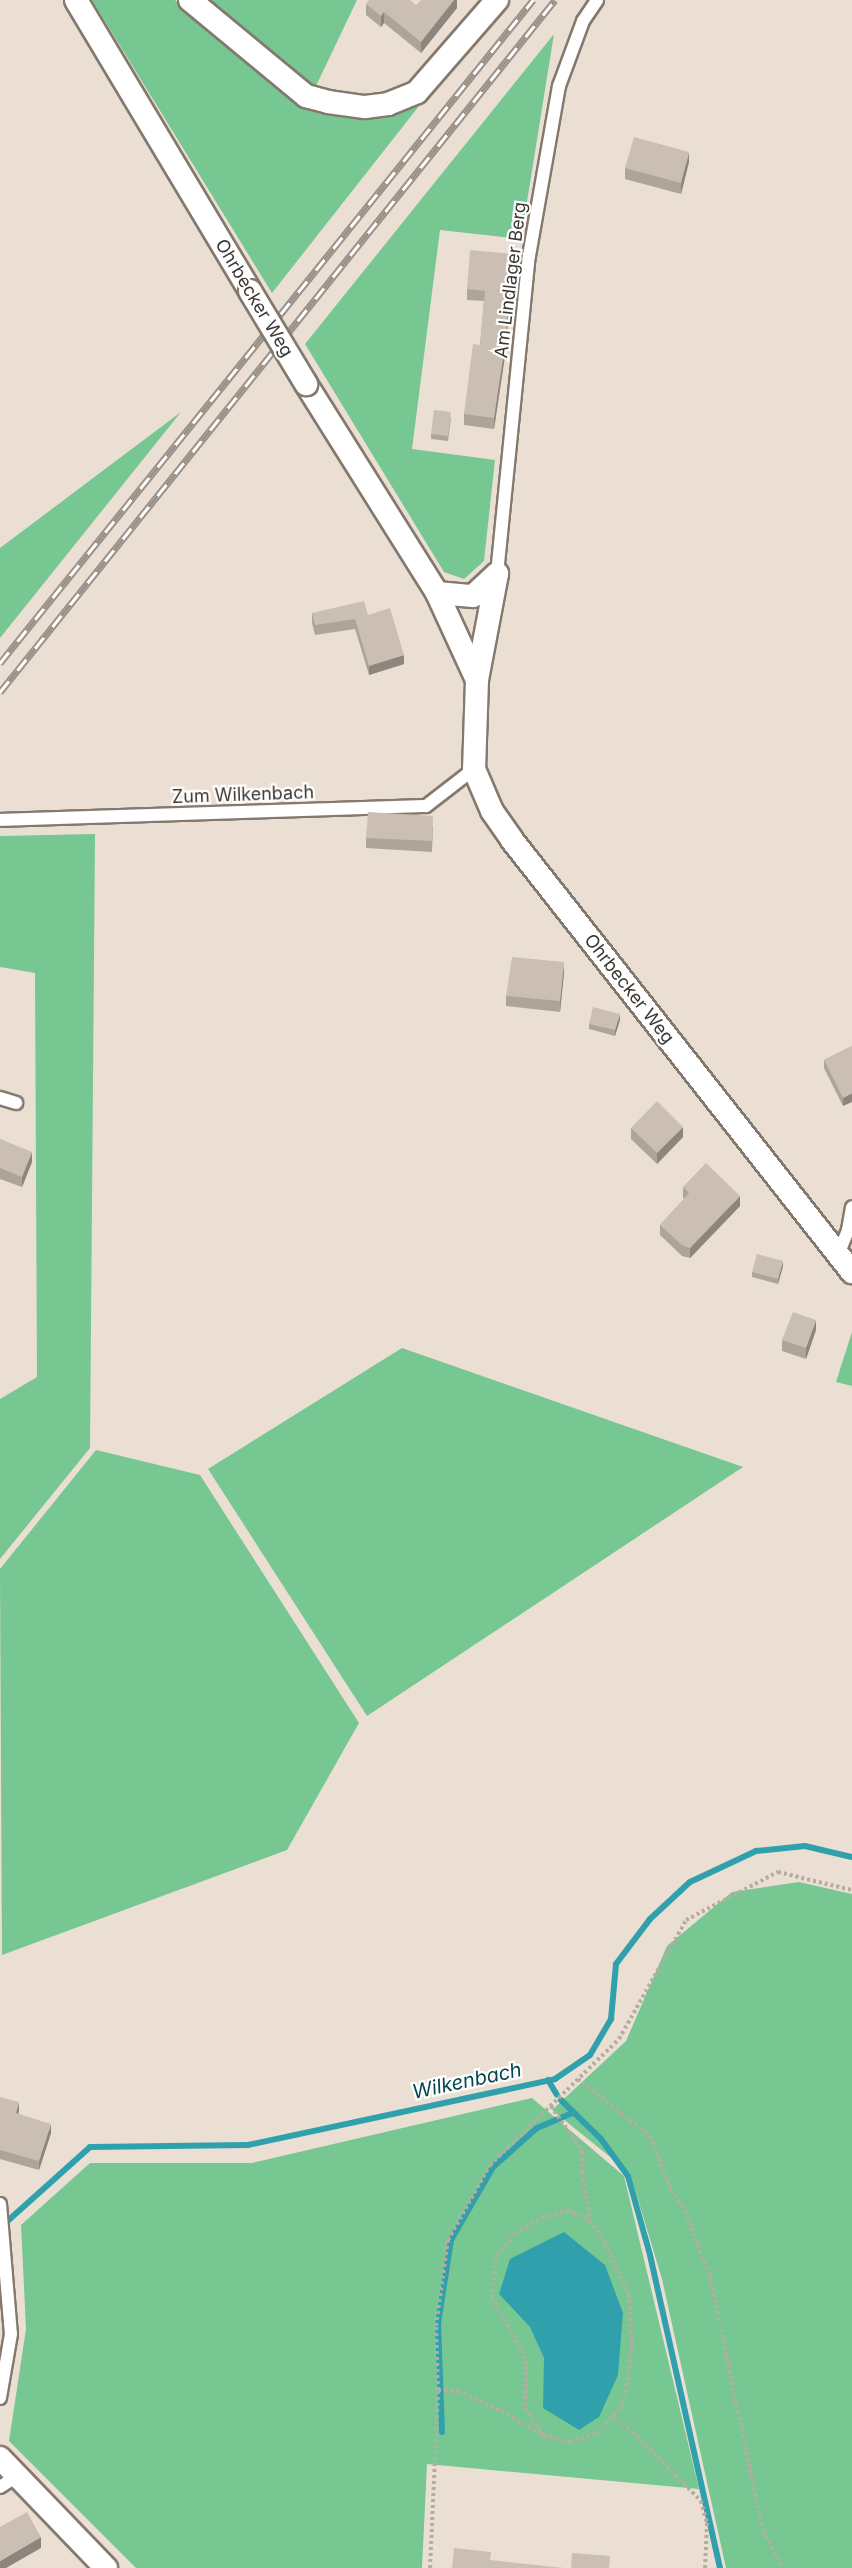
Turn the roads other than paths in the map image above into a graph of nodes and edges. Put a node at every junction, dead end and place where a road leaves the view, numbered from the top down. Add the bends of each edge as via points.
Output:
1 (76, 0) edge
2 (190, 0) edge
3 (497, 0) edge
4 (597, 0) edge
5 (497, 574) junction
6 (437, 593) junction
7 (477, 680) junction
8 (474, 769) junction
9 (0, 820) edge
10 (0, 1098) edge
11 (16, 1103) dead end
12 (852, 1208) edge
13 (845, 1264) edge
14 (0, 2204) edge
15 (0, 2209) edge
16 (0, 2398) edge
17 (0, 2458) edge
18 (9, 2481) edge
19 (106, 2568) edge

1 - 6 street, Ohrbecker Weg, bridge via 306,384
2 - 3 street via 306,96 365,107 388,104 417,92
4 - 5 lane, Am Lindlager Berg via 583,21 559,86 529,256
5 - 6 street via 473,596
5 - 7 street, Ohrbecker Weg
6 - 7 street, Ohrbecker Weg
7 - 8 street, Ohrbecker Weg
8 - 9 lane, Zum Wilkenbach via 426,806
8 - 13 street, Ohrbecker Weg via 492,811 512,840
10 - 11 lane
12 - 13 lane
14 - 15 lane
15 - 16 lane via 11,2334
17 - 18 street
18 - 19 street

